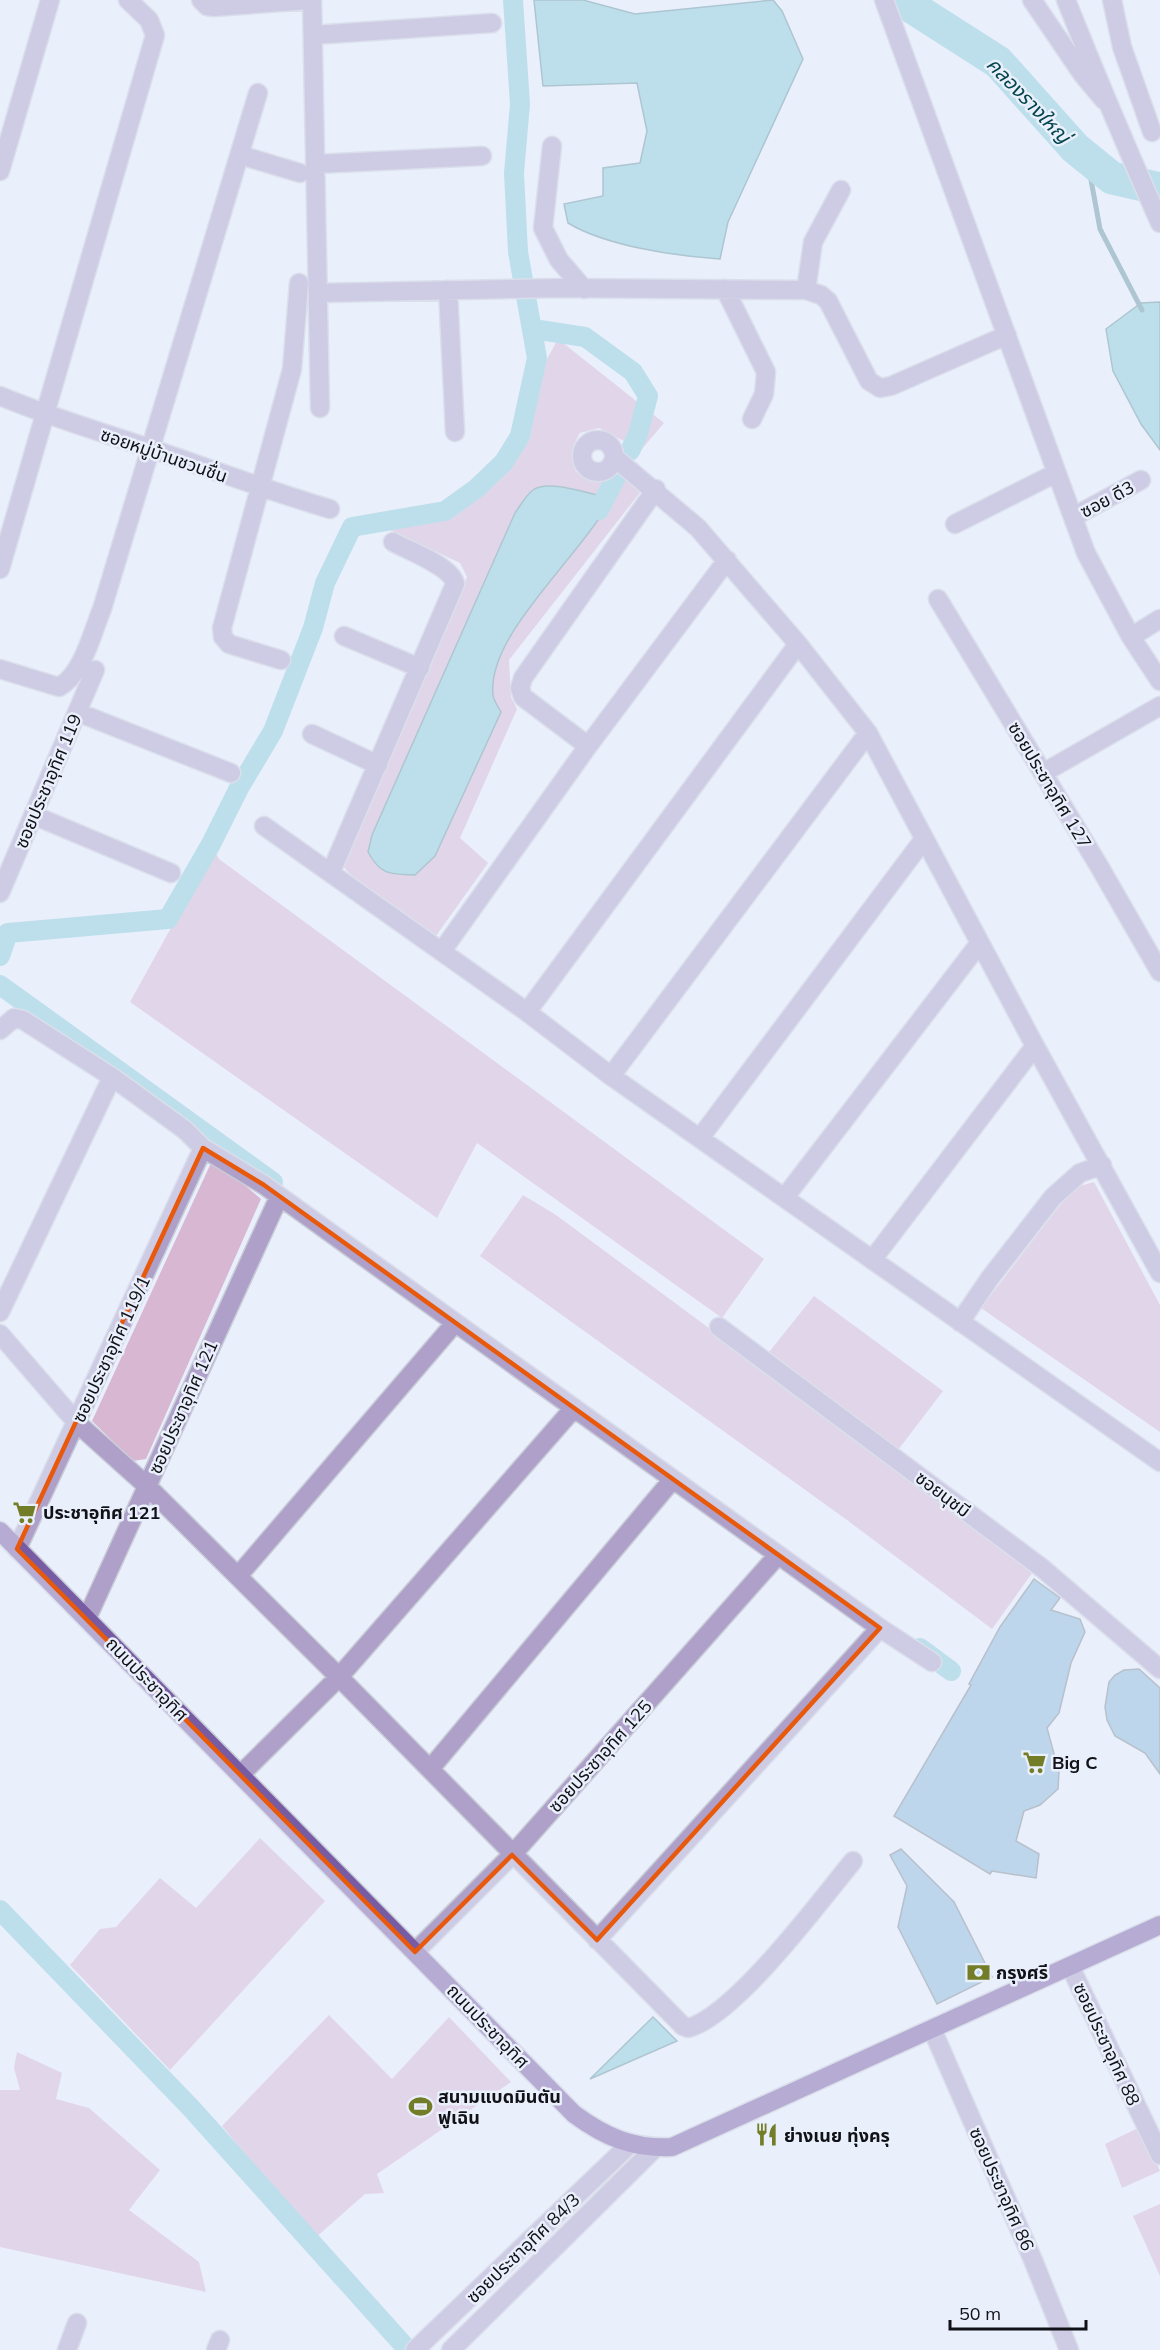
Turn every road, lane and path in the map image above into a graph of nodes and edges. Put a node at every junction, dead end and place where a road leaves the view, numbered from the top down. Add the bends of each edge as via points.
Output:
1 (50, 0) edge
2 (128, 0) edge
3 (201, 0) edge
4 (310, 0) edge
5 (1032, 0) edge
6 (1066, 0) edge
7 (1112, 0) edge
8 (887, 7) edge
9 (492, 23) dead end
10 (314, 35) junction
11 (258, 93) dead end
12 (1109, 109) junction
13 (1152, 132) dead end
14 (552, 146) dead end
15 (240, 155) junction
16 (482, 156) dead end
17 (308, 168) junction
18 (0, 171) edge
19 (841, 190) dead end
20 (1160, 223) edge
21 (299, 283) dead end
22 (584, 289) junction
23 (725, 289) junction
24 (448, 290) junction
25 (806, 290) junction
26 (319, 293) junction
27 (1008, 335) junction
28 (0, 396) edge
29 (321, 408) dead end
30 (45, 415) junction
31 (752, 419) dead end
32 (455, 432) dead end
33 (152, 449) junction
34 (615, 458) dead end
35 (1056, 473) junction
36 (1140, 480) dead end
37 (260, 489) junction
38 (656, 489) junction
39 (330, 509) dead end
40 (1073, 517) junction
41 (955, 524) dead end
42 (393, 542) dead end
43 (727, 560) junction
44 (0, 569) edge
45 (938, 599) dead end
46 (1160, 619) edge
47 (344, 636) dead end
48 (1131, 637) junction
49 (798, 644) junction
50 (281, 660) dead end
51 (420, 668) junction
52 (0, 669) edge
53 (95, 670) dead end
54 (1160, 681) edge
55 (1160, 706) edge
56 (78, 712) junction
57 (868, 733) junction
58 (312, 734) dead end
59 (588, 746) junction
60 (378, 765) junction
61 (231, 773) dead end
62 (1043, 773) junction
63 (33, 815) junction
64 (264, 826) dead end
65 (924, 838) junction
66 (331, 872) junction
67 (171, 873) dead end
68 (0, 893) edge
69 (979, 944) junction
70 (442, 951) junction
71 (1160, 972) edge
72 (527, 1012) junction
73 (0, 1030) edge
74 (1035, 1046) junction
75 (611, 1076) junction
76 (112, 1077) junction
77 (700, 1138) junction
78 (203, 1148) junction
79 (1102, 1165) junction
80 (279, 1197) junction
81 (785, 1197) junction
82 (872, 1260) junction
83 (1160, 1273) edge
84 (0, 1312) edge
85 (960, 1322) junction
86 (455, 1323) junction
87 (719, 1327) dead end
88 (0, 1334) edge
89 (574, 1408) junction
90 (77, 1423) junction
91 (1160, 1462) edge
92 (673, 1479) junction
93 (147, 1486) junction
94 (0, 1531) edge
95 (17, 1549) junction
96 (778, 1555) junction
97 (238, 1576) junction
98 (87, 1618) junction
99 (880, 1629) junction
100 (932, 1662) dead end
101 (1160, 1669) edge
102 (339, 1677) junction
103 (429, 1769) junction
104 (241, 1774) junction
105 (512, 1855) junction
106 (854, 1861) dead end
107 (1160, 1925) edge
108 (597, 1940) junction
109 (415, 1952) junction
110 (1070, 1966) junction
111 (932, 2029) junction
112 (629, 2145) junction
113 (655, 2148) junction
114 (1160, 2155) edge
115 (77, 2323) dead end
116 (67, 2350) edge
117 (415, 2350) edge
118 (450, 2350) edge
119 (1069, 2350) edge

1 - 18 street
2 - 30 street via 149,20 154,35
3 - 4 street via 214,7
4 - 10 street
5 - 12 street
6 - 12 street
7 - 13 street via 1122,47
8 - 27 street
9 - 10 street
10 - 17 street
11 - 15 street
12 - 20 street
14 - 22 street via 543,228 559,260
15 - 17 street
15 - 33 street
16 - 17 street
17 - 26 street
19 - 25 street via 813,242
21 - 37 street via 292,369
22 - 23 street
22 - 24 street
23 - 25 street
23 - 31 street via 766,372 764,394
24 - 26 street
24 - 32 street
25 - 27 street via 828,301 869,381 880,388
26 - 29 street
27 - 35 street
28 - 30 street, ซอยหมู่บ้านชวนชื่น
30 - 33 street, ซอยหมู่บ้านชวนชื่น
30 - 44 street
33 - 37 street, ซอยหมู่บ้านชวนชื่น
33 - 52 street via 102,609 82,659 65,684 53,687
34 - 38 street
35 - 40 street
35 - 41 street
36 - 40 street, ซอย ดี3
37 - 39 street, ซอยหมู่บ้านชวนชื่น
37 - 50 street via 222,628 223,638 229,644
38 - 43 street
38 - 59 street via 523,678 520,688 523,697
40 - 48 street via 1097,577
42 - 51 street via 454,577 455,584
43 - 49 street
43 - 59 street
45 - 62 street, ซอยประชาอุทิศ 127
46 - 48 street
47 - 51 street
48 - 54 street
49 - 57 street
49 - 72 street
51 - 60 street
53 - 56 street, ซอยประชาอุทิศ 119
55 - 62 street
56 - 61 street
56 - 63 street, ซอยประชาอุทิศ 119
57 - 65 street
57 - 75 street
58 - 60 street
59 - 70 street
60 - 66 street
62 - 71 street, ซอยประชาอุทิศ 127
63 - 67 street
63 - 68 street, ซอยประชาอุทิศ 119
64 - 66 street
65 - 69 street
65 - 77 street
66 - 70 street
69 - 74 street
69 - 81 street
70 - 72 street
72 - 75 street
73 - 76 street via 14,1018 23,1020
74 - 79 street
74 - 82 street
75 - 77 street
76 - 78 street via 185,1130
76 - 84 street
77 - 81 street
78 - 80 street
78 - 90 street, ซอยประชาอุทิศ 119/1
79 - 83 street
79 - 85 street via 1080,1173 1053,1197
80 - 86 street
80 - 93 street, ซอยประชาอุทิศ 121
81 - 82 street
82 - 85 street
85 - 91 street
86 - 89 street
86 - 97 street
87 - 101 street, ซอยนุชมี via 1042,1568
88 - 90 street
89 - 92 street
89 - 102 street
90 - 93 street
90 - 95 street, ซอยประชาอุทิศ 119/1
92 - 96 street
92 - 103 street
93 - 97 street
93 - 98 street, ซอยประชาอุทิศ 121
94 - 95 main road, ถนนประชาอุทิศ
95 - 98 main road, ถนนประชาอุทิศ
96 - 99 street
96 - 105 street, ซอยประชาอุทิศ 125
97 - 102 street
98 - 104 main road, ถนนประชาอุทิศ
99 - 100 street
99 - 108 street
102 - 103 street
102 - 104 street
103 - 105 street
104 - 109 main road, ถนนประชาอุทิศ
105 - 108 street
105 - 109 street, ซอยประชาอุทิศ 125
106 - 108 street via 755,1976 700,2025 683,2026
107 - 110 main road, ถนนประชาอุทิศ
109 - 112 main road, ถนนประชาอุทิศ via 574,2114 595,2130
110 - 111 main road, ถนนประชาอุทิศ
110 - 114 street, ซอยประชาอุทิศ 88
111 - 113 main road, ถนนประชาอุทิศ via 672,2147
111 - 119 street, ซอยประชาอุทิศ 86
112 - 113 main road, ถนนประชาอุทิศ
112 - 117 street, ซอยประชาอุทิศ 84/3
113 - 118 street, ซอยประชาอุทิศ 84/3
115 - 116 street

